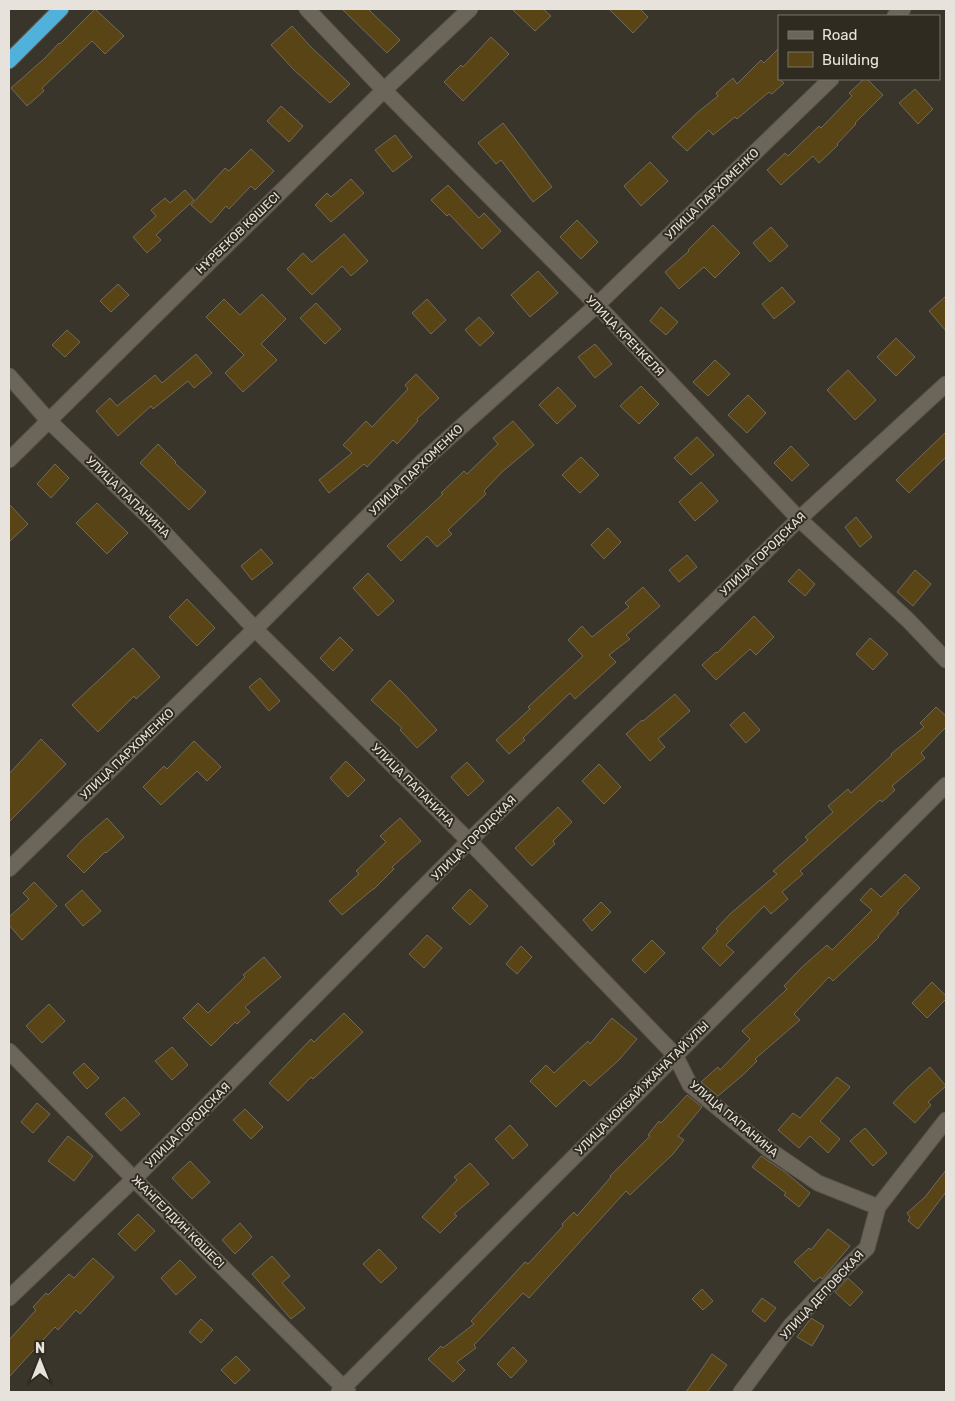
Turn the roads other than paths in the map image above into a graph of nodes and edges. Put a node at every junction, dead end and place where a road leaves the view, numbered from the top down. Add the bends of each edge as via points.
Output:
1 (62, 9) edge
2 (307, 9) edge
3 (470, 9) edge
4 (9, 61) edge
5 (830, 80) edge
6 (384, 90) junction
7 (597, 305) junction
8 (9, 376) edge
9 (946, 384) edge
10 (48, 420) junction
11 (9, 460) edge
12 (799, 519) junction
13 (255, 629) junction
14 (946, 660) edge
15 (946, 785) edge
16 (469, 842) junction
17 (9, 869) edge
18 (9, 1051) edge
19 (675, 1055) junction
20 (946, 1120) edge
21 (134, 1179) junction
22 (878, 1207) junction
23 (9, 1298) edge
24 (343, 1390) edge
25 (741, 1392) edge

1 - 4 highway
2 - 6 street, УЛИЦА КРЕНКЕЛЯ
3 - 6 street, НҰРБЕКОВ КӨШЕСІ
5 - 7 street, УЛИЦА ПАРХОМЕНКО
6 - 7 street, УЛИЦА КРЕНКЕЛЯ
6 - 10 street, НҰРБЕКОВ КӨШЕСІ
7 - 12 street, УЛИЦА КРЕНКЕЛЯ
7 - 13 street, УЛИЦА ПАРХОМЕНКО via 423,461
8 - 10 street, УЛИЦА ПАПАНИНА
9 - 12 street, УЛИЦА ГОРОДСКАЯ
10 - 11 street, НҰРБЕКОВ КӨШЕСІ
10 - 13 street, УЛИЦА ПАПАНИНА via 156,524
12 - 14 street, УЛИЦА КРЕНКЕЛЯ via 909,621
12 - 16 street, УЛИЦА ГОРОДСКАЯ
13 - 16 street, УЛИЦА ПАПАНИНА
13 - 17 street, УЛИЦА ПАРХОМЕНКО
15 - 19 street, УЛИЦА КОКБАЙ ЖАНАТАЙ УЛЫ
16 - 19 street, УЛИЦА ПАПАНИНА
16 - 21 street, УЛИЦА ГОРОДСКАЯ
18 - 21 street, ЖАНГЕЛДИН КӨШЕСІ
19 - 22 street, УЛИЦА ПАПАНИНА via 690,1085 768,1149 818,1183
19 - 24 street, УЛИЦА КОКБАЙ ЖАНАТАЙ УЛЫ
20 - 22 street, УЛИЦА ДЕПОВСКАЯ
21 - 23 street, УЛИЦА ГОРОДСКАЯ
21 - 24 street, ЖАНГЕЛДИН КӨШЕСІ
22 - 25 street, УЛИЦА ДЕПОВСКАЯ via 867,1248 791,1324

